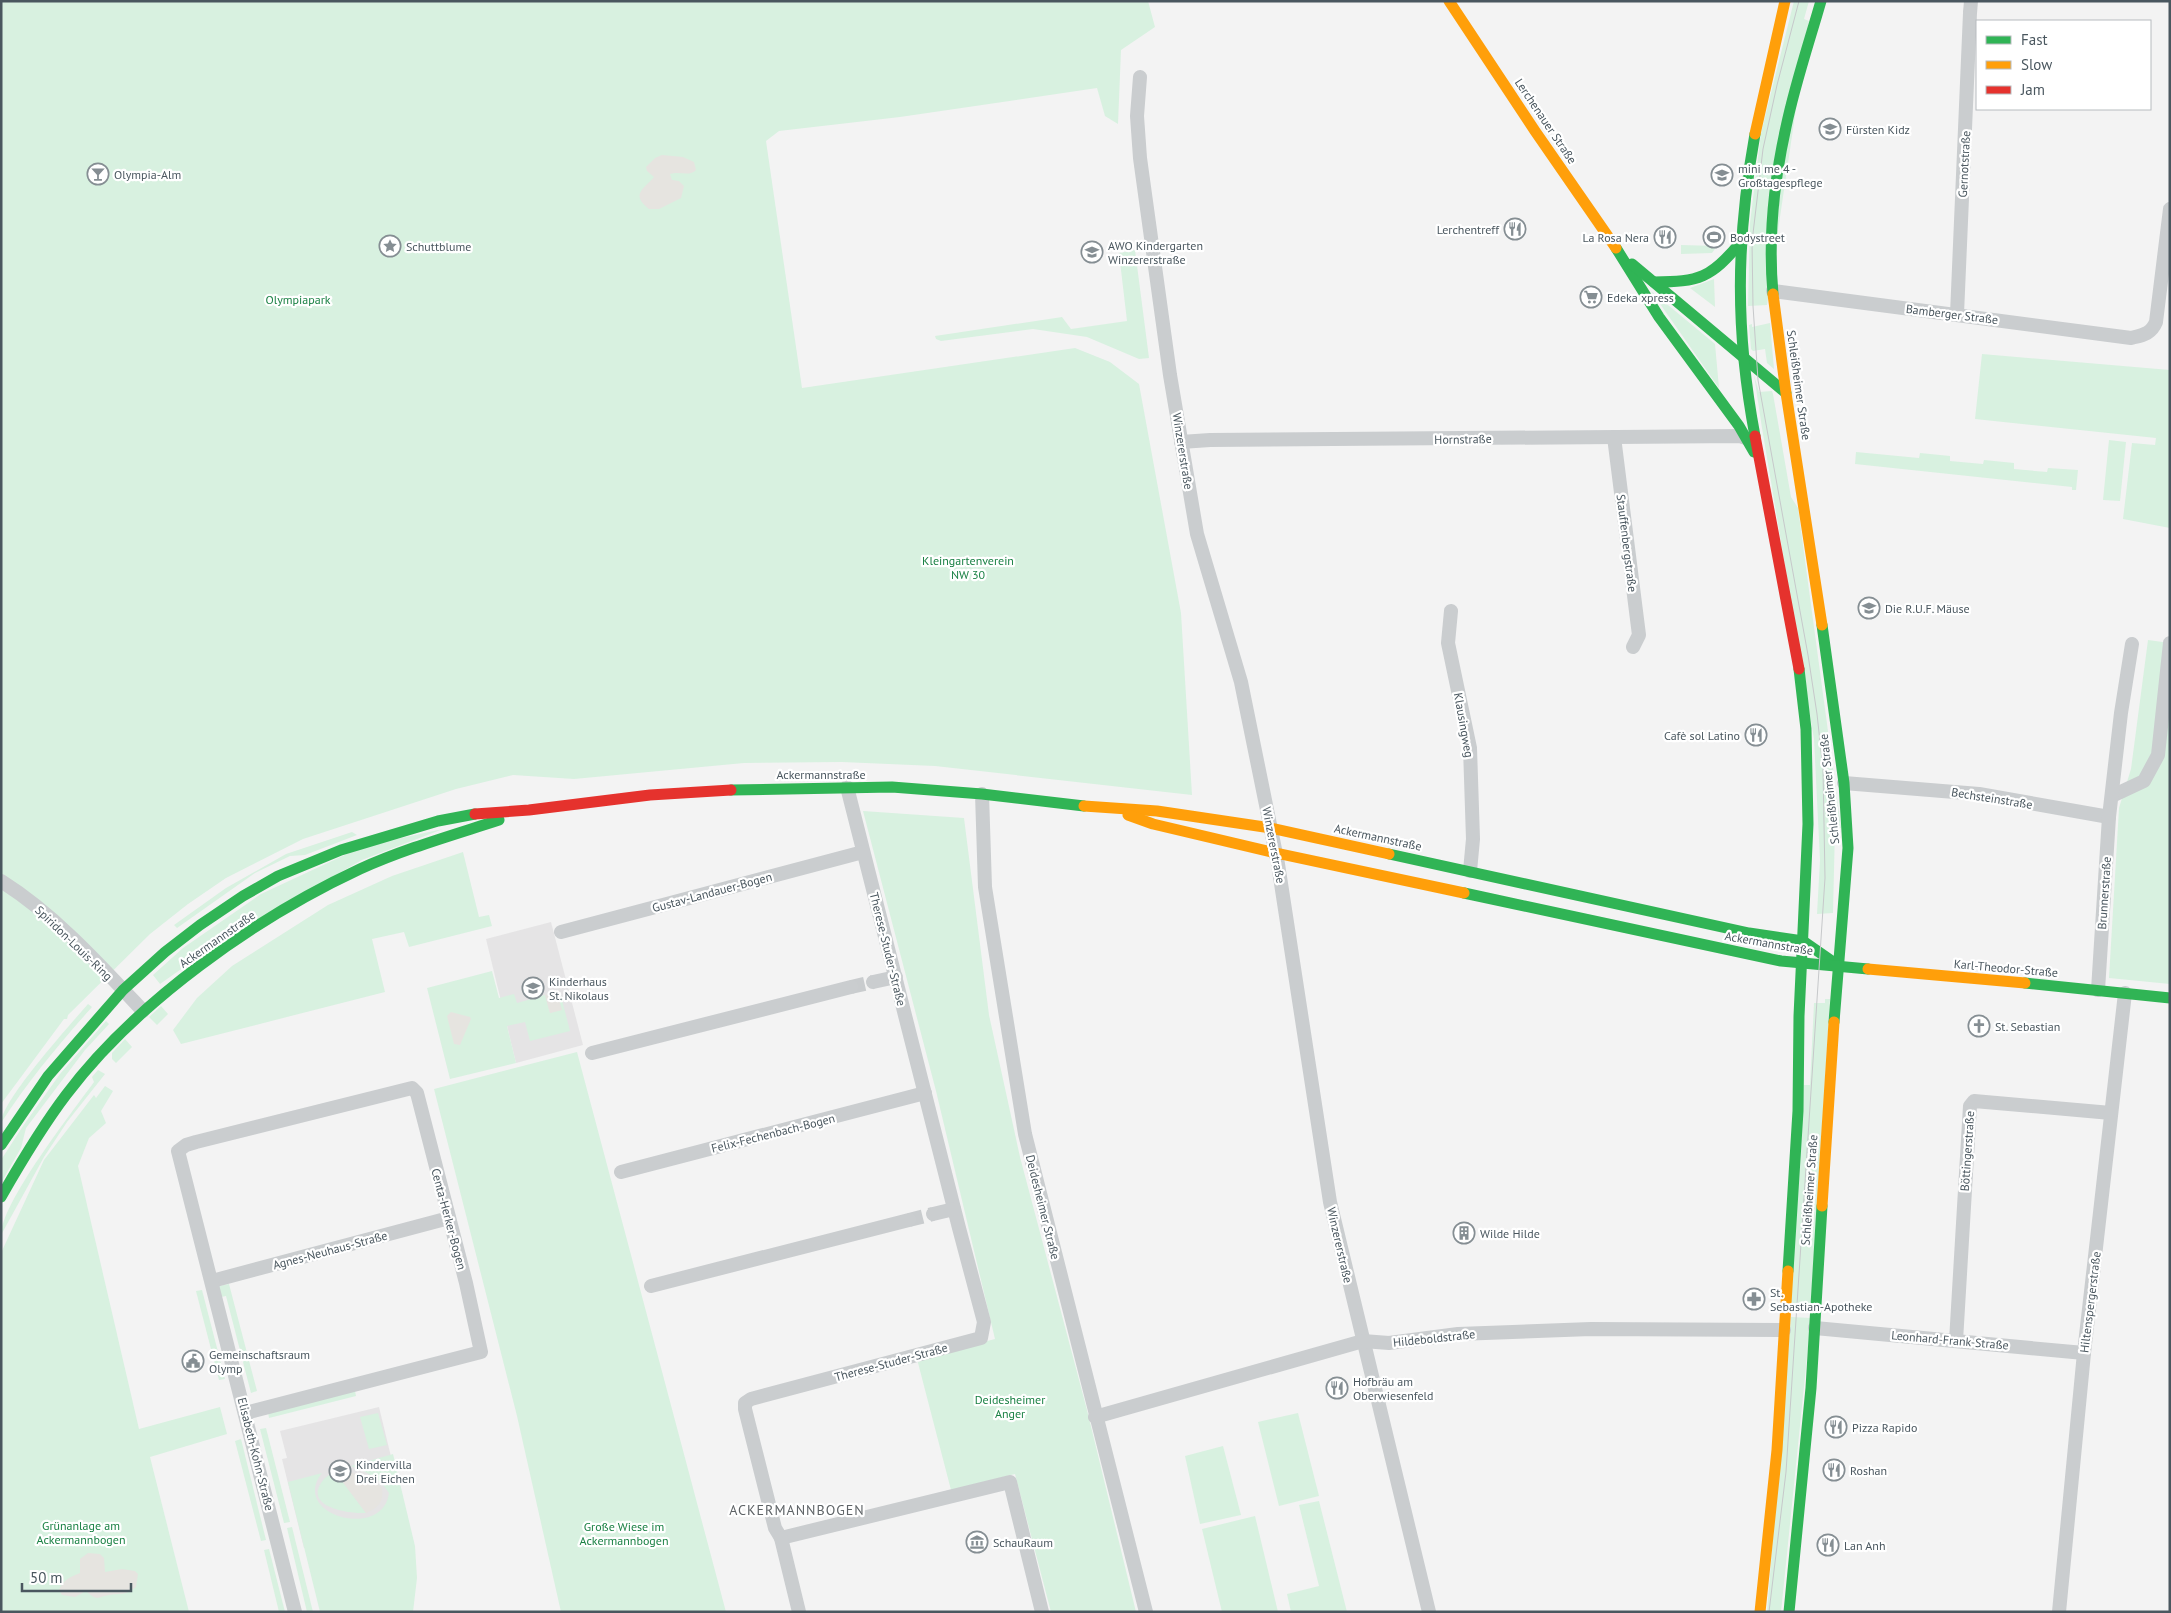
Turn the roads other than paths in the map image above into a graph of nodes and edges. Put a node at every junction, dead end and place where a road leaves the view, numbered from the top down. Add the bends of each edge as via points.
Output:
1 (1450, 1) edge
2 (1785, 1) edge
3 (1821, 1) edge
4 (1970, 13) tunnel mouth
5 (1140, 77) dead end
6 (2170, 209) edge
7 (1740, 243) junction
8 (1621, 255) junction
9 (1654, 282) junction
10 (1772, 291) junction
11 (1957, 314) junction
12 (1743, 355) junction
13 (1786, 393) junction
14 (1614, 437) junction
15 (1746, 438) junction
16 (1180, 442) junction
17 (1761, 464) junction
18 (1451, 611) dead end
19 (2170, 643) edge
20 (2132, 644) dead end
21 (1633, 647) dead end
22 (1844, 783) junction
23 (847, 787) junction
24 (982, 794) junction
25 (2112, 796) junction
26 (1113, 809) junction
27 (529, 810) junction
28 (2109, 817) junction
29 (1271, 828) junction
30 (864, 852) junction
31 (1276, 853) junction
32 (1470, 871) junction
33 (1, 881) edge
34 (561, 932) dead end
35 (1803, 942) junction
36 (1802, 964) junction
37 (1839, 966) junction
38 (896, 977) junction
39 (873, 982) tunnel mouth
40 (851, 987) tunnel mouth
41 (123, 990) junction
42 (2098, 990) junction
43 (2126, 993) junction
44 (2170, 998) edge
45 (143, 1011) junction
46 (592, 1053) dead end
47 (925, 1093) junction
48 (2112, 1113) junction
49 (1, 1145) edge
50 (178, 1151) joint
51 (621, 1172) dead end
52 (1, 1197) edge
53 (954, 1209) junction
54 (933, 1214) tunnel mouth
55 (449, 1218) junction
56 (909, 1220) tunnel mouth
57 (212, 1281) junction
58 (651, 1286) dead end
59 (1815, 1328) junction
60 (1784, 1330) junction
61 (1363, 1341) junction
62 (1956, 1341) junction
63 (2084, 1352) junction
64 (245, 1414) junction
65 (1095, 1417) junction
66 (781, 1538) junction
67 (295, 1612) edge
68 (799, 1612) edge
69 (1042, 1612) edge
70 (1146, 1612) edge
71 (1429, 1612) edge
72 (1760, 1612) edge
73 (1789, 1612) edge
74 (2059, 1612) edge

1 - 8 main road, Lerchenauer Straße
2 - 7 main road, Schleißheimer Straße via 1754,131
3 - 10 main road, Schleißheimer Straße via 1795,90 1780,160 1773,219
4 - 11 street, Gernotstraße
5 - 16 street, Winzererstraße via 1137,116 1140,158
6 - 11 street, Bamberger Straße via 2156,322 2147,335 2131,338
7 - 9 main road via 1709,276 1690,282
7 - 12 main road, Schleißheimer Straße via 1739,302
8 - 9 main road, Lerchenauer Straße
8 - 15 main road, Lerchenauer Straße via 1659,317
9 - 12 main road, Lerchenauer Straße
10 - 11 street, Bamberger Straße
10 - 13 main road, Schleißheimer Straße
12 - 13 main road, Lerchenauer Straße
12 - 17 main road, Schleißheimer Straße
13 - 22 main road, Schleißheimer Straße
14 - 15 street, Hornstraße
14 - 16 street, Hornstraße
14 - 21 street, Stauffenbergstraße via 1639,635
15 - 17 main road, Lerchenauer Straße
16 - 29 street, Winzererstraße via 1197,534 1242,682
17 - 35 main road, Schleißheimer Straße via 1797,655 1806,728 1808,818
18 - 32 street, Klausingweg via 1448,643 1470,748 1473,830
19 - 25 street via 2158,755 2144,781
20 - 25 street, Brunnerstraße
22 - 28 street, Bechsteinstraße via 1979,794
22 - 37 main road, Schleißheimer Straße via 1848,848
23 - 24 main road, Ackermannstraße
23 - 27 main road, Ackermannstraße via 754,788 650,795
23 - 30 street, Therese-Studer-Straße
24 - 26 main road, Ackermannstraße
24 - 65 street, Deidesheimer Straße via 984,887 1025,1134
25 - 28 street, Brunnerstraße
26 - 29 main road, Ackermannstraße via 1157,811
26 - 31 main road, Ackermannstraße via 1153,824
27 - 41 main road, Ackermannstraße via 486,812 438,822 381,836 305,864 243,896 207,920
27 - 45 main road, Ackermannstraße via 358,870 272,917 200,966
28 - 42 street, Brunnerstraße
29 - 31 street, Winzererstraße
29 - 32 main road, Ackermannstraße
30 - 34 street, Gustav-Landauer-Bogen
30 - 38 street, Therese-Studer-Straße
31 - 36 main road, Ackermannstraße via 1770,960
31 - 61 street, Winzererstraße via 1330,1202
32 - 35 main road, Ackermannstraße
33 - 41 street, Spiridon-Louis-Ring via 50,919
35 - 36 main road, Schleißheimer Straße
35 - 37 main road, Ackermannstraße
36 - 37 main road, Ackermannstraße
36 - 60 main road, Schleißheimer Straße via 1798,1111
37 - 42 main road, Karl-Theodor-Straße
37 - 59 main road, Schleißheimer Straße
38 - 39 street
38 - 47 street, Therese-Studer-Straße
40 - 46 street
41 - 45 street, Spiridon-Louis-Ring
41 - 49 main road, Ackermannstraße via 48,1076
42 - 43 main road, Karl-Theodor-Straße
43 - 44 main road, Karl-Theodor-Straße
43 - 48 street, Hiltenspergerstraße
45 - 52 main road, Ackermannstraße via 73,1086
47 - 51 street, Felix-Fechenbach-Bogen
47 - 53 street, Therese-Studer-Straße
48 - 62 street, Böttingerstraße via 1974,1101 1970,1106
48 - 63 street, Hiltenspergerstraße
50 - 55 street, Centa-Herker-Bogen via 186,1145 412,1088 417,1093
50 - 57 street, Elisabeth-Kohn-Straße
53 - 54 street
53 - 66 street, Therese-Studer-Straße via 984,1322 981,1338 745,1402 775,1528
55 - 57 street, Agnes-Neuhaus-Straße
55 - 64 street, Centa-Herker-Bogen via 481,1352
56 - 58 street
57 - 64 street, Elisabeth-Kohn-Straße
59 - 62 street, Leonhard-Frank-Straße
59 - 73 main road, Schleißheimer Straße
60 - 61 street, Hildeboldstraße via 1585,1329
60 - 72 main road, Schleißheimer Straße via 1777,1450
61 - 65 street, Hildeboldstraße
61 - 71 street, Winzererstraße
62 - 63 street, Leonhard-Frank-Straße
63 - 74 street, Hiltenspergerstraße
64 - 67 street, Elisabeth-Kohn-Straße
65 - 70 street, Deidesheimer Straße
66 - 68 street
66 - 69 street via 1010,1482

